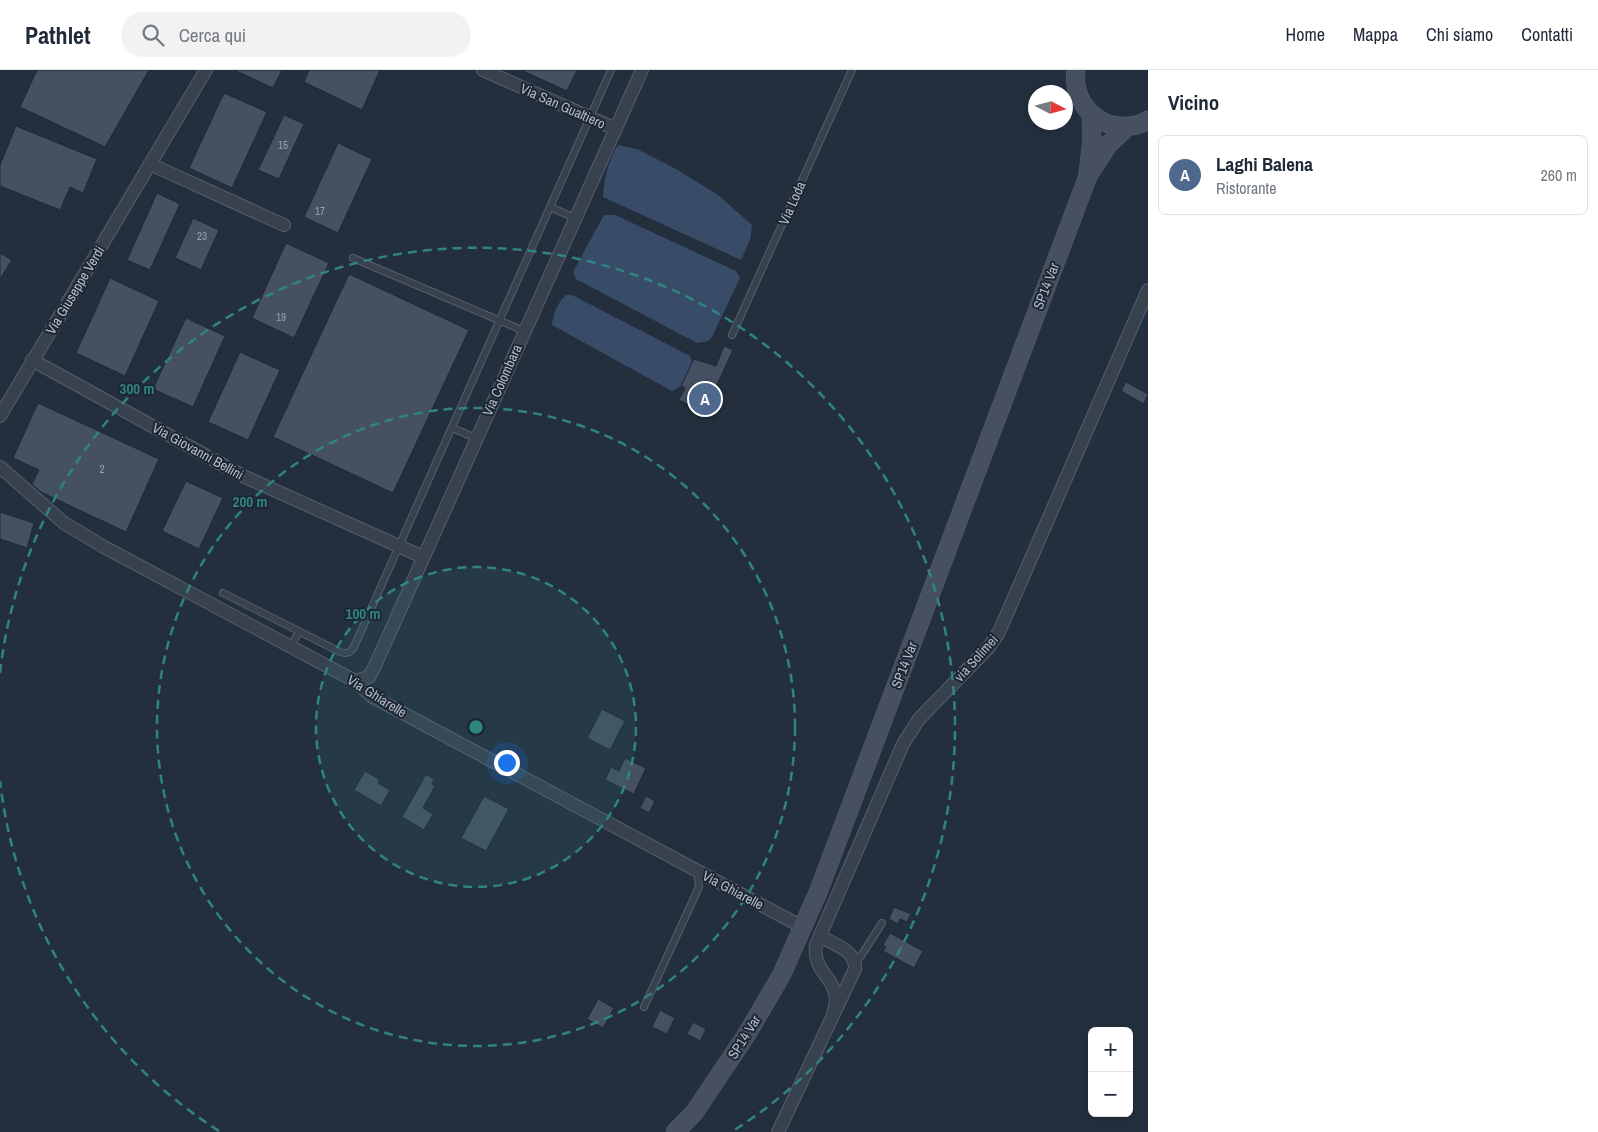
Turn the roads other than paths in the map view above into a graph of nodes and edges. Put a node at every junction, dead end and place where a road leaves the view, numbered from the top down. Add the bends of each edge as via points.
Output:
1 (206, 70) edge
2 (483, 70) edge
3 (611, 70) edge
4 (642, 70) edge
5 (852, 70) edge
6 (1076, 70) edge
7 (1091, 114) junction
8 (590, 118) junction
9 (1140, 125) edge
10 (616, 129) junction
11 (150, 164) junction
12 (1088, 176) junction
13 (550, 207) junction
14 (575, 218) junction
15 (284, 225) dead end
16 (353, 258) dead end
17 (1148, 290) edge
18 (500, 321) junction
19 (524, 331) junction
20 (732, 335) dead end
21 (32, 360) junction
22 (0, 416) edge
23 (452, 428) junction
24 (476, 438) junction
25 (0, 467) edge
26 (399, 547) junction
27 (423, 558) junction
28 (223, 593) dead end
29 (299, 631) junction
30 (290, 647) junction
31 (355, 681) junction
32 (697, 870) junction
33 (793, 922) dead end
34 (882, 923) dead end
35 (823, 938) dead end
36 (856, 962) junction
37 (644, 1007) dead end
38 (833, 1015) junction
39 (675, 1132) edge
40 (778, 1132) edge

1 - 11 street, Via Giuseppe Verdi
2 - 8 street, Via San Gualtiero
3 - 8 lane
4 - 10 street, Via Colombara
5 - 20 lane, Via Loda
6 - 7 main road via 1078,95
7 - 9 main road via 1107,124
7 - 12 main road
8 - 10 street, Via San Gualtiero
8 - 13 lane
9 - 12 main road via 1108,145
10 - 14 street, Via Colombara
11 - 15 street
11 - 21 street, Via Giuseppe Verdi
12 - 39 main road, SP14 Var via 815,899 782,974 748,1034 694,1113
13 - 14 lane
13 - 18 lane
14 - 19 street, Via Colombara
16 - 18 lane
17 - 38 street, via Solimei via 999,632 989,647 919,719 903,744 816,945 816,962 831,984 836,1000
18 - 19 lane
18 - 23 lane
19 - 24 street, Via Colombara
21 - 22 street, Via Giuseppe Verdi
21 - 26 street, Via Giovanni Bellini via 245,477
23 - 24 lane
23 - 26 lane
24 - 27 street, Via Colombara
25 - 30 street, Via Ghiarelle via 64,523
26 - 27 street, Via Giovanni Bellini
26 - 29 lane via 351,652 340,652
27 - 31 street, Via Colombara via 374,668 369,677
28 - 29 lane
29 - 30 lane
30 - 31 street, Via Ghiarelle
31 - 32 street, Via Ghiarelle via 371,696
32 - 33 street, Via Ghiarelle
32 - 37 lane via 699,887
34 - 36 lane
35 - 36 street via 850,954
36 - 38 street
38 - 40 street

